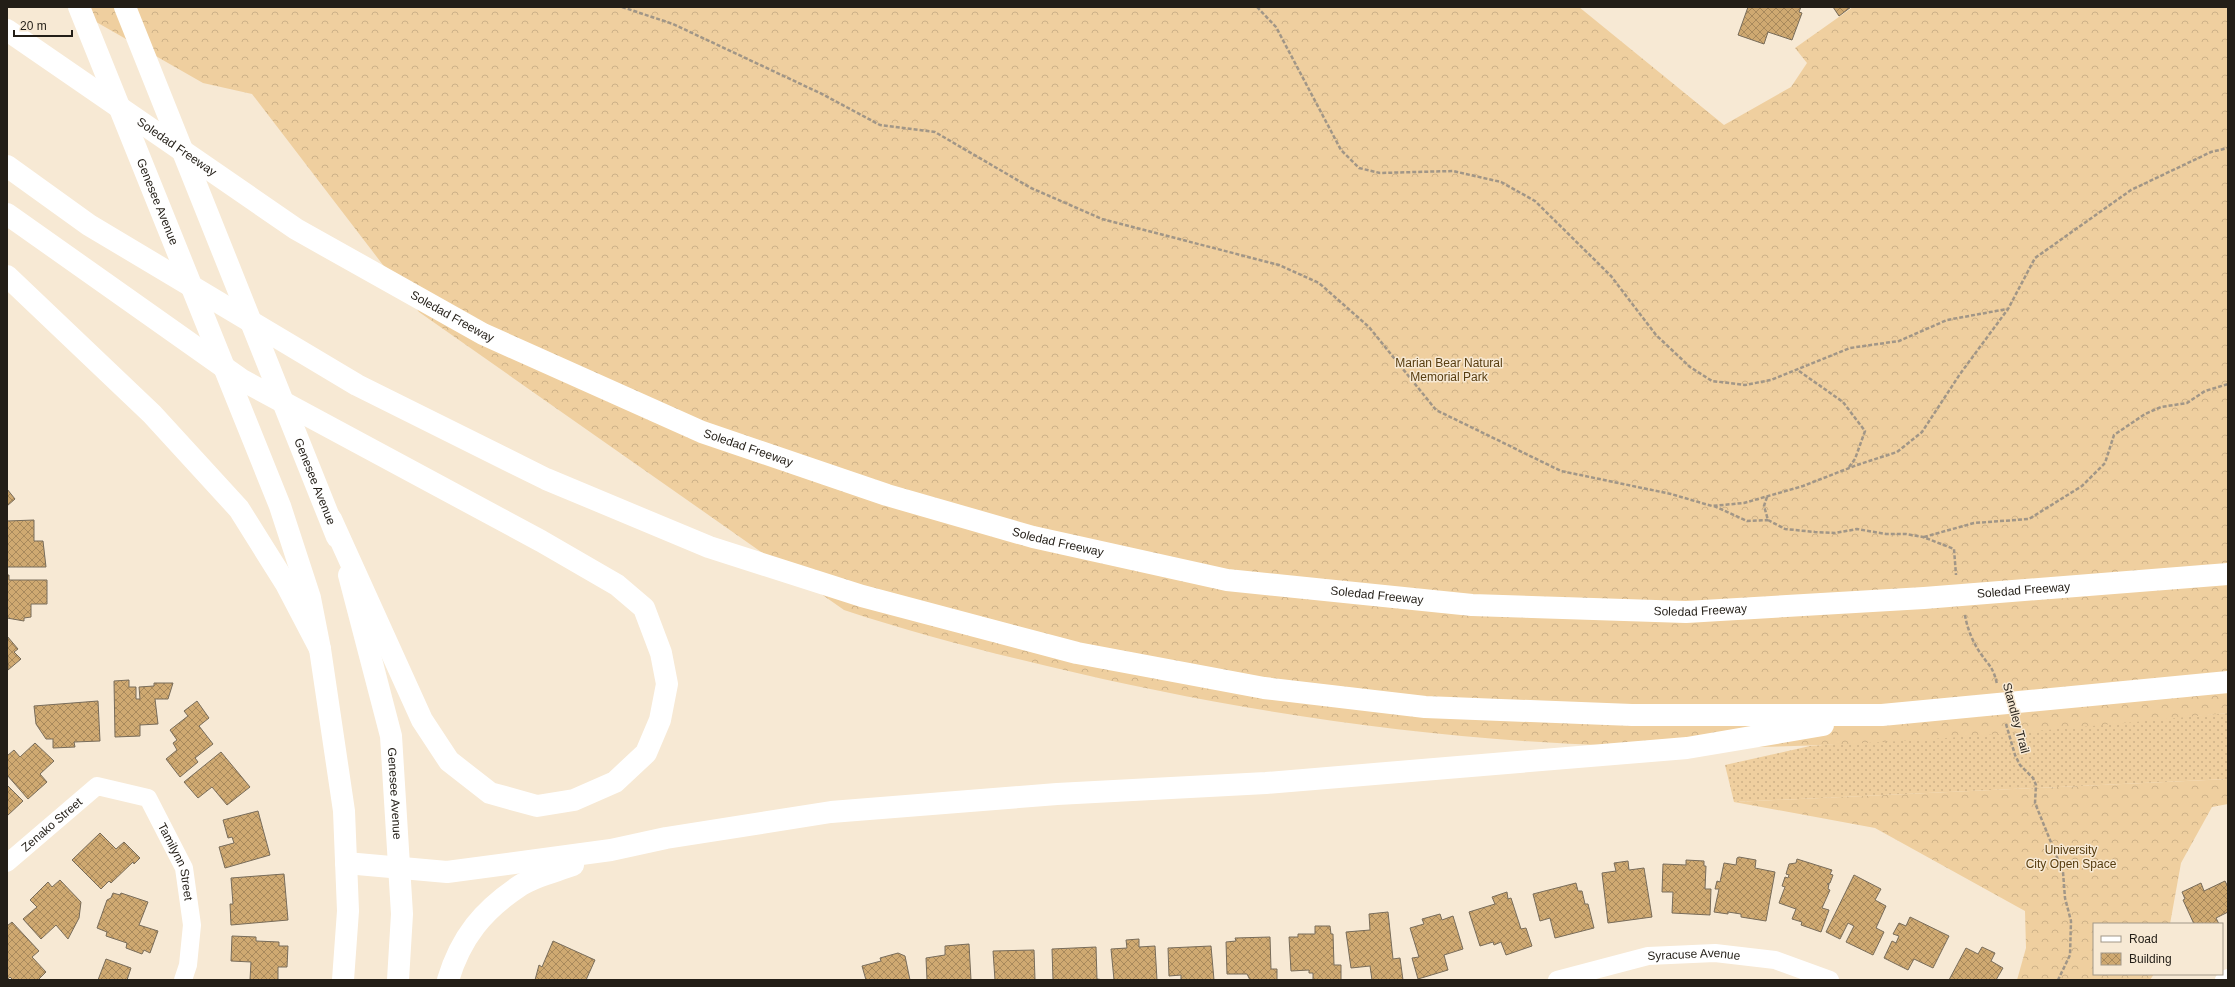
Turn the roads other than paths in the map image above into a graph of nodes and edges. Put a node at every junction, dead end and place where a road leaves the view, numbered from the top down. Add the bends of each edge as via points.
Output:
1 (79, 7) edge
2 (125, 7) edge
3 (7, 31) edge
4 (7, 166) edge
5 (7, 214) edge
6 (7, 276) edge
7 (331, 519) junction
8 (2228, 574) edge
9 (320, 649) junction
10 (2228, 682) edge
11 (1882, 715) junction
12 (97, 786) joint
13 (611, 850) junction
14 (7, 863) edge
15 (346, 864) junction
16 (399, 868) junction
17 (2228, 978) edge
18 (183, 980) edge
19 (343, 980) edge
20 (398, 980) edge
21 (448, 980) edge
22 (1557, 980) edge
23 (1830, 980) edge
24 (2224, 980) edge

1 - 9 main road, Genesee Avenue via 280,506 310,598
2 - 7 main road, Genesee Avenue
3 - 8 main road, Soledad Freeway via 296,229 483,334 702,432 887,495 1041,539 1227,580 1472,604 1686,612 1924,598
4 - 11 main road via 89,225 357,385 546,479 709,547 862,596 1077,653 1264,688 1425,707 1632,715
5 - 7 main road via 242,380 541,541 617,585 644,608 661,653 667,684 660,720 646,753 615,782 574,800 537,806 490,793 449,760 422,720
6 - 9 main road via 152,414 239,509 286,584
7 - 16 main road, Genesee Avenue via 359,610 391,736
9 - 15 main road, Genesee Avenue via 344,811
10 - 11 main road
11 - 13 main road via 1687,748 1266,783 1057,794 831,812 666,838
12 - 14 street, Zenako Street
12 - 18 street, Tamilynn Street via 148,798 184,868 192,926 188,965
13 - 16 main road via 447,872
13 - 21 main road via 522,884 476,922 455,955
15 - 16 main road
15 - 19 main road, Genesee Avenue via 348,911
16 - 20 main road, Genesee Avenue via 402,914
17 - 24 street
22 - 23 street, Syracuse Avenue via 1648,956 1715,953 1775,960

